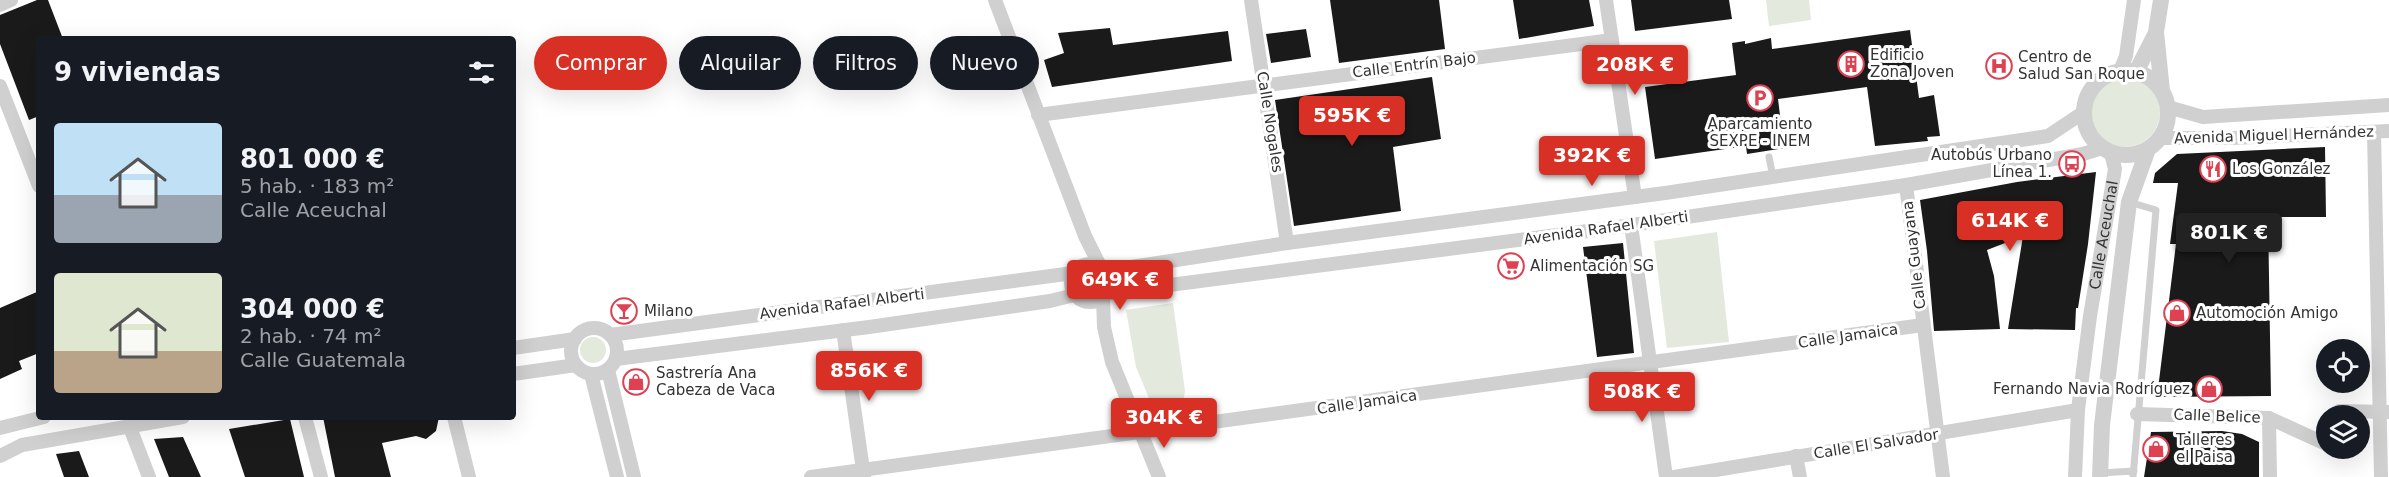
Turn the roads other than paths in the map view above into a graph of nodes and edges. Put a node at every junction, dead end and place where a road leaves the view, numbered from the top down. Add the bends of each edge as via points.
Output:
1 (11, 0) edge
2 (995, 0) edge
3 (1251, 0) edge
4 (1606, 0) edge
5 (2134, 0) edge
6 (2161, 0) edge
7 (0, 5) edge
8 (2156, 32) junction
9 (1612, 40) junction
10 (2128, 72) junction
11 (1264, 84) junction
12 (0, 86) edge
13 (2162, 91) junction
14 (2389, 105) edge
15 (2168, 107) junction
16 (2084, 112) junction
17 (1038, 115) junction
18 (2389, 131) edge
19 (2374, 132) junction
20 (2154, 144) junction
21 (2111, 152) junction
22 (1769, 157) dead end
23 (1773, 177) junction
24 (36, 178) edge
25 (1906, 185) junction
26 (1635, 197) junction
27 (2129, 202) junction
28 (1631, 225) junction
29 (1084, 236) junction
30 (1287, 243) junction
31 (1102, 268) junction
32 (1076, 270) junction
33 (1106, 295) junction
34 (1078, 298) junction
35 (2090, 316) junction
36 (2115, 320) junction
37 (1923, 325) junction
38 (1104, 327) junction
39 (843, 330) junction
40 (610, 335) junction
41 (575, 339) junction
42 (516, 348) edge
43 (612, 364) junction
44 (1650, 364) junction
45 (576, 365) junction
46 (516, 374) edge
47 (591, 374) junction
48 (2078, 410) junction
49 (2384, 412) edge
50 (2138, 414) junction
51 (2269, 418) junction
52 (36, 419) edge
53 (163, 420) edge
54 (306, 420) edge
55 (455, 420) edge
56 (129, 425) junction
57 (0, 428) edge
58 (1141, 432) junction
59 (1937, 434) junction
60 (2316, 439) edge
61 (0, 456) edge
62 (1796, 456) junction
63 (864, 473) edge
64 (2134, 474) edge
65 (2100, 475) edge
66 (149, 477) edge
67 (321, 477) edge
68 (469, 477) edge
69 (617, 477) edge
70 (634, 477) edge
71 (811, 477) edge
72 (1159, 477) edge
73 (1666, 477) edge
74 (1674, 477) edge
75 (1800, 477) edge
76 (1943, 477) edge
77 (2075, 477) edge
78 (2270, 477) edge
79 (2380, 477) edge

1 - 7 street
2 - 17 street
3 - 11 street, Calle Nogales
4 - 9 street
5 - 10 street via 2126,56
6 - 8 street
8 - 10 street
8 - 13 street
9 - 11 street, Calle Entrín Bajo
9 - 26 street
10 - 13 street via 2155,82
10 - 16 street via 2106,76 2087,98
11 - 17 street, Calle Entrín Bajo
11 - 30 street, Calle Nogales
12 - 24 street
13 - 15 street
14 - 15 street, Avenida Miguel Hernández via 2203,117
15 - 20 street via 2166,129
16 - 21 street via 2092,138
16 - 23 street, Avenida Rafael Alberti via 2048,136
17 - 29 street
18 - 19 street, Avenida Miguel Hernández
19 - 20 street, Avenida Miguel Hernández
19 - 49 street
20 - 21 street via 2140,153
20 - 27 street, Calle Aceuchal
21 - 25 street, Avenida Rafael Alberti
21 - 27 street, Calle Aceuchal via 2128,182
21 - 35 street, Calle Aceuchal via 2115,169
22 - 23 lane
23 - 26 street, Avenida Rafael Alberti
25 - 28 street, Avenida Rafael Alberti
25 - 37 street, Calle Guayana
26 - 30 street, Avenida Rafael Alberti
27 - 36 street, Calle Aceuchal
27 - 50 lane via 2156,210
28 - 33 street, Avenida Rafael Alberti
28 - 44 street
29 - 31 street
29 - 32 street
30 - 31 street, Avenida Rafael Alberti
31 - 32 street via 1086,264
31 - 33 street via 1108,277
32 - 34 street via 1071,280
32 - 40 street, Avenida Rafael Alberti
33 - 34 street via 1088,302
33 - 38 street
34 - 38 street
34 - 39 street, Avenida Rafael Alberti
35 - 36 street
35 - 48 street, Calle Aceuchal
36 - 65 street, Calle Aceuchal
37 - 44 street, Calle Jamaica
37 - 59 street, Calle Guayana
38 - 58 street via 1112,362
39 - 43 street, Avenida Rafael Alberti
39 - 63 street
40 - 41 street via 591,329
40 - 43 street via 616,346
41 - 42 street
41 - 45 street via 571,352
43 - 47 street
43 - 70 street
44 - 58 street, Calle Jamaica
44 - 73 street
45 - 46 street
45 - 47 street
47 - 69 street
48 - 59 street, Calle El Salvador
48 - 77 street, Calle Aceuchal
49 - 79 street
50 - 51 street, Calle Belice
50 - 64 lane
51 - 60 street, Calle Belice
51 - 78 street
52 - 57 street
53 - 56 street
54 - 67 street
55 - 68 street
56 - 61 street via 22,445
56 - 66 street
58 - 63 street, Calle Jamaica
58 - 72 street
59 - 62 street, Calle El Salvador
59 - 76 street, Calle Guayana
62 - 74 street, Calle El Salvador
62 - 75 street
63 - 71 street, Calle Jamaica
64 - 65 lane

